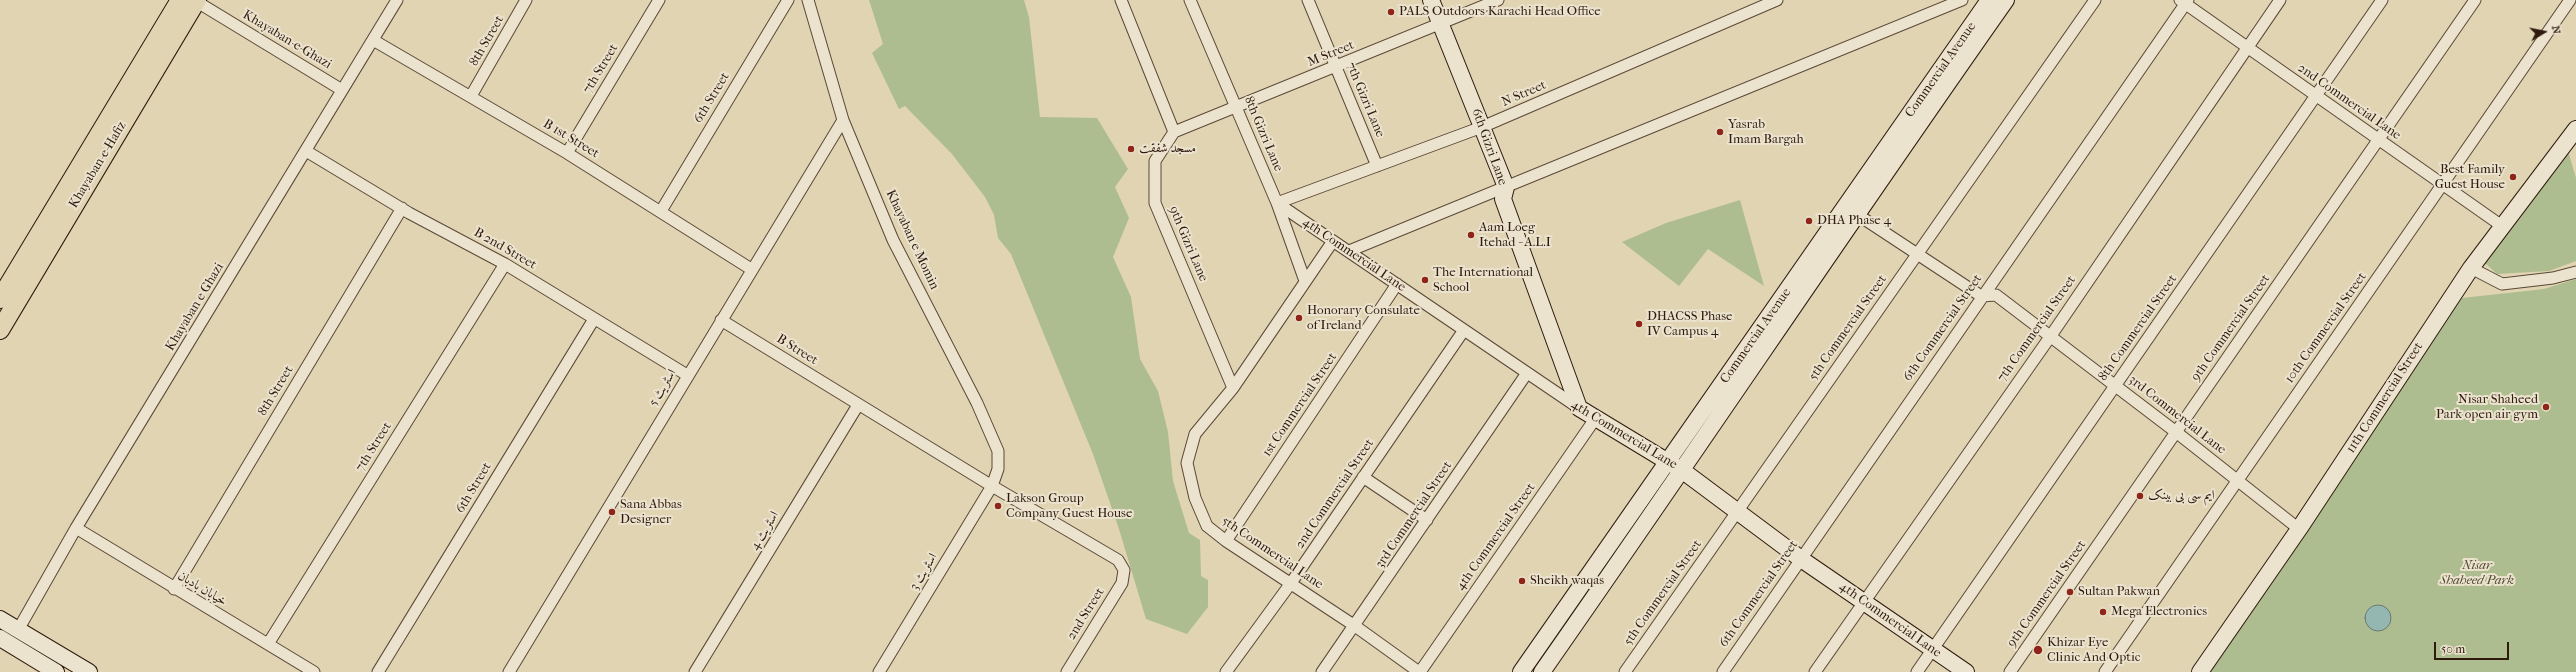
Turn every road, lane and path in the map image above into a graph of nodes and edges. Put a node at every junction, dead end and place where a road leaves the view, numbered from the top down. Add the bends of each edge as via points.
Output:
1 (192, 0) edge
2 (397, 0) edge
3 (526, 0) edge
4 (659, 0) edge
5 (788, 0) edge
6 (808, 0) edge
7 (1121, 0) edge
8 (1190, 0) edge
9 (1308, 0) edge
10 (1431, 0) edge
11 (1498, 0) edge
12 (1777, 0) edge
13 (1962, 0) edge
14 (1989, 0) edge
15 (2006, 0) edge
16 (2095, 0) edge
17 (2280, 0) edge
18 (2382, 0) edge
19 (2475, 0) edge
20 (2570, 0) edge
21 (2184, 1) edge
22 (1757, 4) edge
23 (1441, 24) junction
24 (372, 40) junction
25 (2247, 48) junction
26 (1336, 67) junction
27 (342, 90) junction
28 (471, 96) junction
29 (2316, 96) junction
30 (1236, 106) junction
31 (843, 120) junction
32 (1482, 127) junction
33 (2576, 129) edge
34 (1174, 132) junction
35 (2379, 140) junction
36 (306, 151) junction
37 (567, 153) junction
38 (1377, 166) junction
39 (2443, 184) junction
40 (1506, 186) junction
41 (1278, 203) junction
42 (402, 208) junction
43 (661, 211) junction
44 (1855, 213) junction
45 (2502, 226) junction
46 (1333, 241) junction
47 (1349, 251) junction
48 (1917, 254) junction
49 (505, 264) junction
50 (2471, 268) junction
51 (751, 269) junction
52 (2576, 272) edge
53 (1305, 281) junction
54 (1397, 284) junction
55 (1981, 296) junction
56 (0, 299) edge
57 (594, 319) junction
58 (721, 320) junction
59 (0, 330) edge
60 (1464, 330) junction
61 (2050, 337) junction
62 (1527, 373) junction
63 (687, 375) junction
64 (2115, 385) junction
65 (1233, 388) junction
66 (858, 405) junction
67 (1579, 408) junction
68 (1595, 419) junction
69 (2176, 432) junction
70 (1668, 462) junction
71 (1683, 471) junction
72 (1363, 478) junction
73 (2238, 480) junction
74 (992, 486) junction
75 (1737, 512) junction
76 (1427, 520) junction
77 (76, 528) junction
78 (2299, 529) junction
79 (1226, 541) junction
80 (1801, 559) junction
81 (1291, 583) junction
82 (174, 589) junction
83 (1864, 602) junction
84 (0, 618) edge
85 (1355, 626) junction
86 (18, 630) junction
87 (0, 638) edge
88 (268, 644) junction
89 (1932, 650) junction
90 (56, 672) edge
91 (89, 672) edge
92 (314, 672) edge
93 (378, 672) edge
94 (509, 672) edge
95 (695, 672) edge
96 (880, 672) edge
97 (1067, 672) edge
98 (1226, 672) edge
99 (1322, 672) edge
100 (1420, 672) edge
101 (1521, 672) edge
102 (1542, 672) edge
103 (1625, 672) edge
104 (1723, 672) edge
105 (1815, 672) edge
106 (1917, 672) edge
107 (1966, 672) edge
108 (2010, 672) edge
109 (2106, 672) edge
110 (2200, 672) edge

1 - 27 street, Khayaban-e-Ghazi
1 - 56 main road, Khayaban-e-Hafiz
1 - 59 main road, Khayaban-e-Hafiz
2 - 24 street, Khayaban e Ghazi
3 - 28 street, 8th Street
4 - 37 street, 7th Street
5 - 43 street, 6th Street
6 - 31 street, Khayaban e Momin
7 - 34 street
8 - 30 street, 8th Gizri Lane
9 - 26 street, 7th Gizri Lane
10 - 23 main road, 6th Gizri Lane
11 - 23 street, M Street
12 - 22 street, N Street
13 - 40 street
14 - 70 main road, Commercial Avenue
15 - 44 main road, Commercial Avenue
16 - 48 street, 5th Commercial Street
17 - 25 street, 7th Commercial Street
18 - 29 street, 8th Commercial Street
19 - 35 street, 9th Commercial Street
20 - 39 street, 10th Commercial Street
21 - 25 street, 2nd Commercial Lane
21 - 55 street, 6th Commercial Street
22 - 32 street, N Street
23 - 26 street, M Street
23 - 32 main road, 6th Gizri Lane
24 - 27 street, Khayaban e Ghazi
24 - 28 street, B 1st Street
25 - 29 street, 2nd Commercial Lane
25 - 61 street, 7th Commercial Street
26 - 30 street, M Street
26 - 38 street, 7th Gizri Lane
27 - 36 street, Khayaban e Ghazi
28 - 37 street, B 1st Street
29 - 35 street, 2nd Commercial Lane
29 - 64 street, 8th Commercial Street
30 - 34 street, M Street
30 - 41 street, 8th Gizri Lane
31 - 51 street, اسٹریٹ 5
31 - 74 street, Khayaban e Momin via 893,240 977,403 998,451 998,469
32 - 38 street, N Street
32 - 40 main road, 6th Gizri Lane
33 - 45 main road, 11th Commercial Street
34 - 65 street, 9th Gizri Lane via 1155,161 1155,203
35 - 39 street, 2nd Commercial Lane
35 - 69 street, 9th Commercial Street
36 - 42 street, B 2nd Street
36 - 77 street, Khayaban e Ghazi
37 - 43 street, B 1st Street
38 - 41 street, N Street
39 - 45 street, 2nd Commercial Lane
39 - 73 street, 10th Commercial Street
40 - 47 street
40 - 67 main road, 6th Gizri Lane via 1503,199
41 - 46 street, 4th Commercial Lane
41 - 53 street, 8th Gizri Lane
42 - 49 street, B 2nd Street
42 - 82 street, 8th Street
43 - 51 street, B 1st Street
44 - 48 street, 3rd Commercial Lane
44 - 71 main road, Commercial Avenue
45 - 50 main road, 11th Commercial Street
46 - 47 street, 4th Commercial Lane
46 - 53 street, 5th Commercial Lane
47 - 54 street, 4th Commercial Lane
48 - 55 street, 3rd Commercial Lane
48 - 75 street, 5th Commercial Street
49 - 57 street, B 2nd Street
49 - 88 street, 7th Street
50 - 52 street via 2502,284 2553,278
50 - 78 main road, 11th Commercial Street
51 - 58 street, اسٹریٹ 5
53 - 65 street, 5th Commercial Lane
54 - 60 street, 4th Commercial Lane
54 - 79 street, 1st Commercial Street
55 - 61 street, 3rd Commercial Lane via 1996,295
55 - 80 street, 6th Commercial Street
57 - 63 street, B 2nd Street
57 - 93 street, 6th Street
58 - 63 street, اسٹریٹ 5
58 - 66 street, B Street
60 - 62 street, 4th Commercial Lane
60 - 72 street, 2nd Commercial Street
61 - 64 street, 3rd Commercial Lane
61 - 83 street, 7th Commercial Street
62 - 67 street, 4th Commercial Lane
62 - 76 street, 3rd Commercial Street
63 - 94 street, اسٹریٹ 5
64 - 69 street, 3rd Commercial Lane
64 - 89 street, 8th Commercial Street
65 - 79 street, 5th Commercial Lane via 1195,434 1187,463 1196,498 1207,526
66 - 74 street, B Street
66 - 95 street, اسٹریٹ 4
67 - 68 main road, 4th Commercial Lane
68 - 70 main road, 4th Commercial Lane
68 - 100 street, 4th Commercial Street
69 - 73 street, 3rd Commercial Lane
69 - 108 street, 9th Commercial Street
70 - 71 main road, 4th Commercial Lane
70 - 101 main road, Commercial Avenue
71 - 75 main road, 4th Commercial Lane
71 - 102 main road, Commercial Avenue
72 - 76 street
72 - 81 street, 2nd Commercial Street
73 - 78 street, 3rd Commercial Lane
73 - 109 street, 10th Commercial Street
74 - 96 street, اسٹریٹ 3
74 - 97 street, 2nd Street via 1118,560 1124,570 1122,583
75 - 80 main road, 4th Commercial Lane
75 - 103 street, 5th Commercial Street
76 - 85 street, 3rd Commercial Street
77 - 82 street, خیابان بادبان
77 - 86 street, Khayaban e Ghazi
78 - 110 main road, 11th Commercial Street
79 - 81 street, 5th Commercial Lane
80 - 83 main road, 4th Commercial Lane
80 - 104 street, 6th Commercial Street
81 - 85 street, 5th Commercial Lane
81 - 98 street, 2nd Commercial Street
82 - 88 street, خیابان بادبان
83 - 89 main road, 4th Commercial Lane
83 - 105 street, 7th Commercial Street
84 - 86 main road
85 - 99 street, 3rd Commercial Street
85 - 100 street, 5th Commercial Lane
86 - 91 main road
87 - 90 main road
88 - 92 street, خیابان بادبان
89 - 106 street, 8th Commercial Street
89 - 107 main road, 4th Commercial Lane

